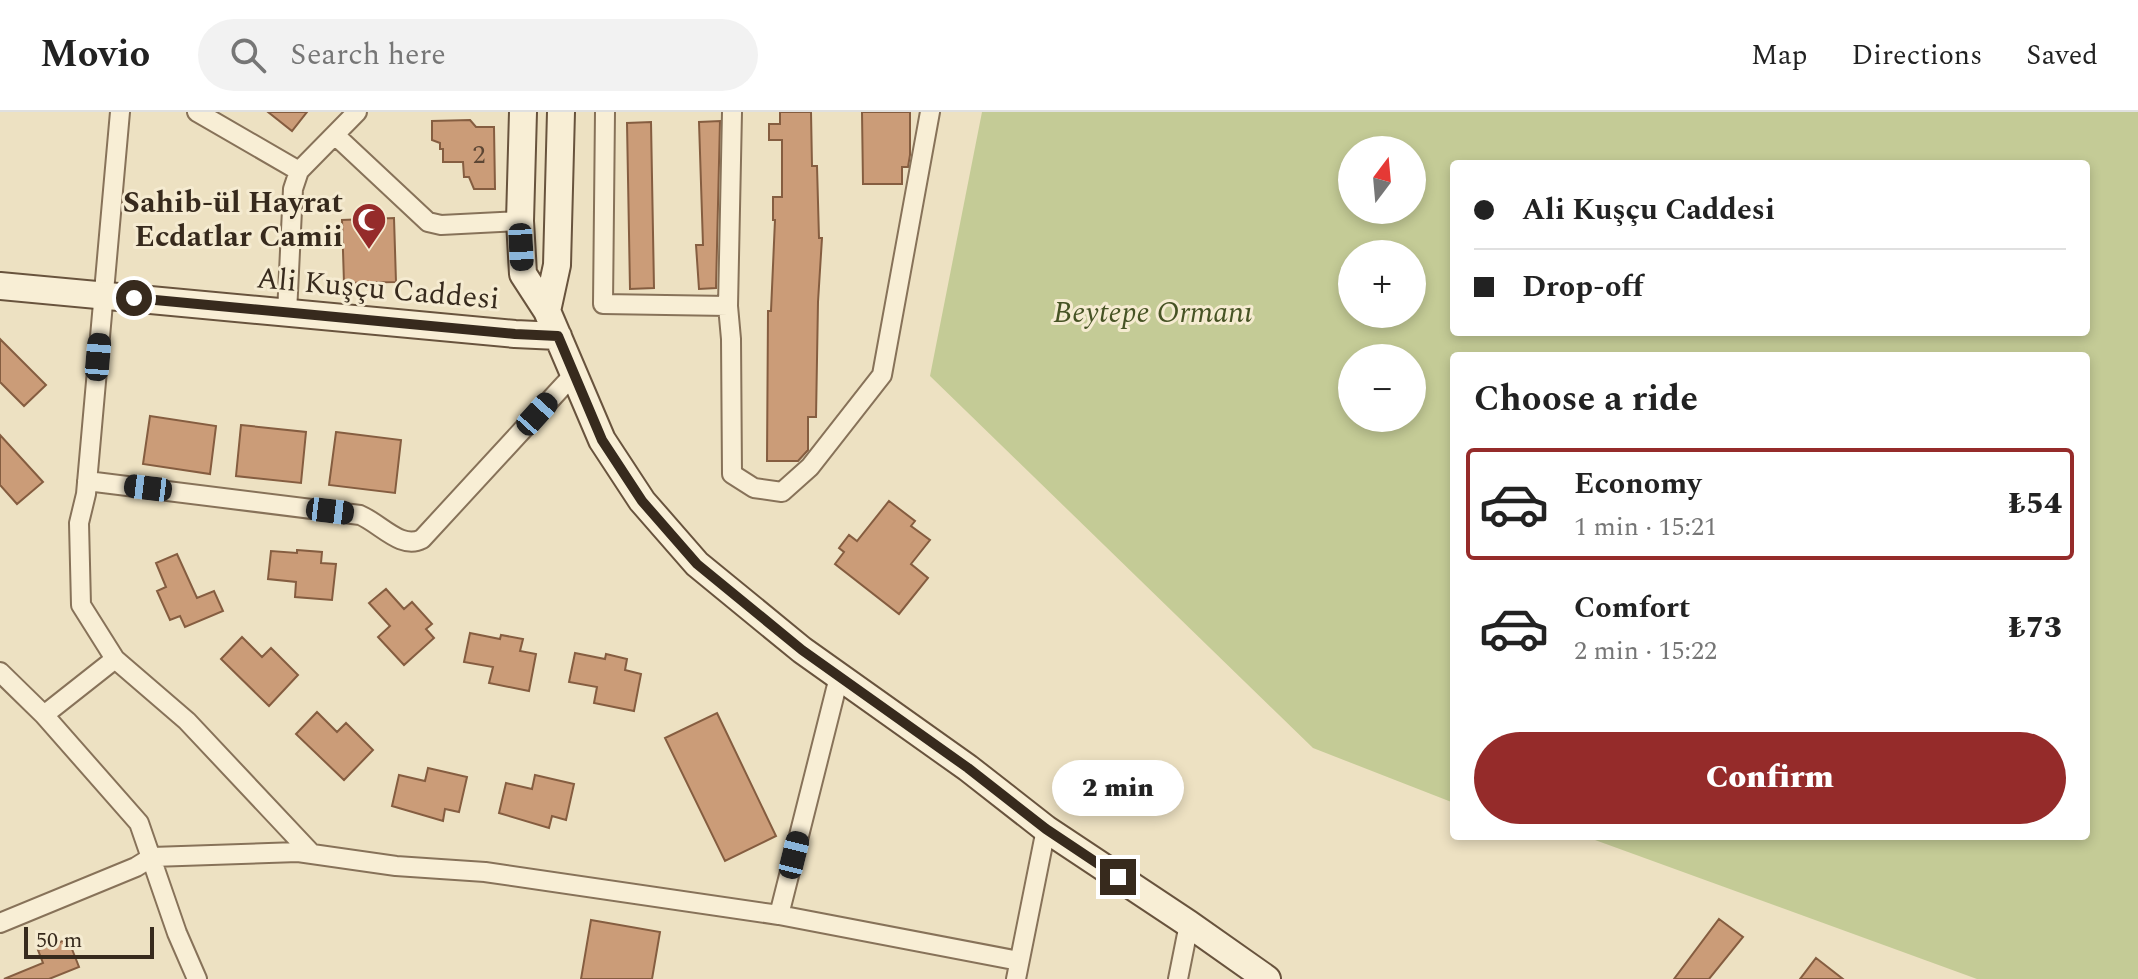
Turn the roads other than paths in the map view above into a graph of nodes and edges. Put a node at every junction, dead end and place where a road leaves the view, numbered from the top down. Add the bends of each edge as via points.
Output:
1 (120, 112) edge
2 (197, 112) edge
3 (357, 112) edge
4 (523, 112) edge
5 (561, 112) edge
6 (605, 112) edge
7 (732, 112) edge
8 (930, 112) edge
9 (335, 135) junction
10 (299, 171) junction
11 (520, 221) junction
12 (0, 286) edge
13 (103, 295) junction
14 (728, 306) junction
15 (547, 311) junction
16 (287, 313) junction
17 (558, 336) junction
18 (574, 374) junction
19 (87, 481) junction
20 (115, 659) junction
21 (0, 672) edge
22 (839, 677) junction
23 (44, 715) junction
24 (1046, 829) junction
25 (312, 854) junction
26 (152, 857) junction
27 (779, 915) junction
28 (0, 923) edge
29 (1189, 924) junction
30 (1018, 970) edge
31 (197, 979) edge
32 (1178, 979) edge
33 (1267, 979) edge

1 - 13 street
2 - 10 street
3 - 9 street
4 - 11 street
5 - 15 street via 557,265
6 - 14 street via 603,304
7 - 14 street
8 - 14 street via 882,375 810,467 782,492 754,488 732,474
9 - 10 street
9 - 11 street via 428,222
10 - 16 street via 293,189
11 - 15 street via 523,274
12 - 13 street, Ali Kuşçu Caddesi
13 - 16 street, Ali Kuşçu Caddesi
13 - 19 street
15 - 17 street
16 - 17 street, Ali Kuşçu Caddesi
17 - 18 street
18 - 19 street via 413,543 360,515
18 - 22 street via 602,440 651,512 697,564
19 - 20 street via 79,523 81,605
20 - 23 street
20 - 25 street via 187,721
21 - 23 street
22 - 24 street
22 - 27 street
23 - 26 street via 139,823
24 - 29 street
24 - 30 street
25 - 26 street
25 - 27 street via 485,872
26 - 28 street
26 - 31 street
27 - 30 street
29 - 32 street
29 - 33 street

